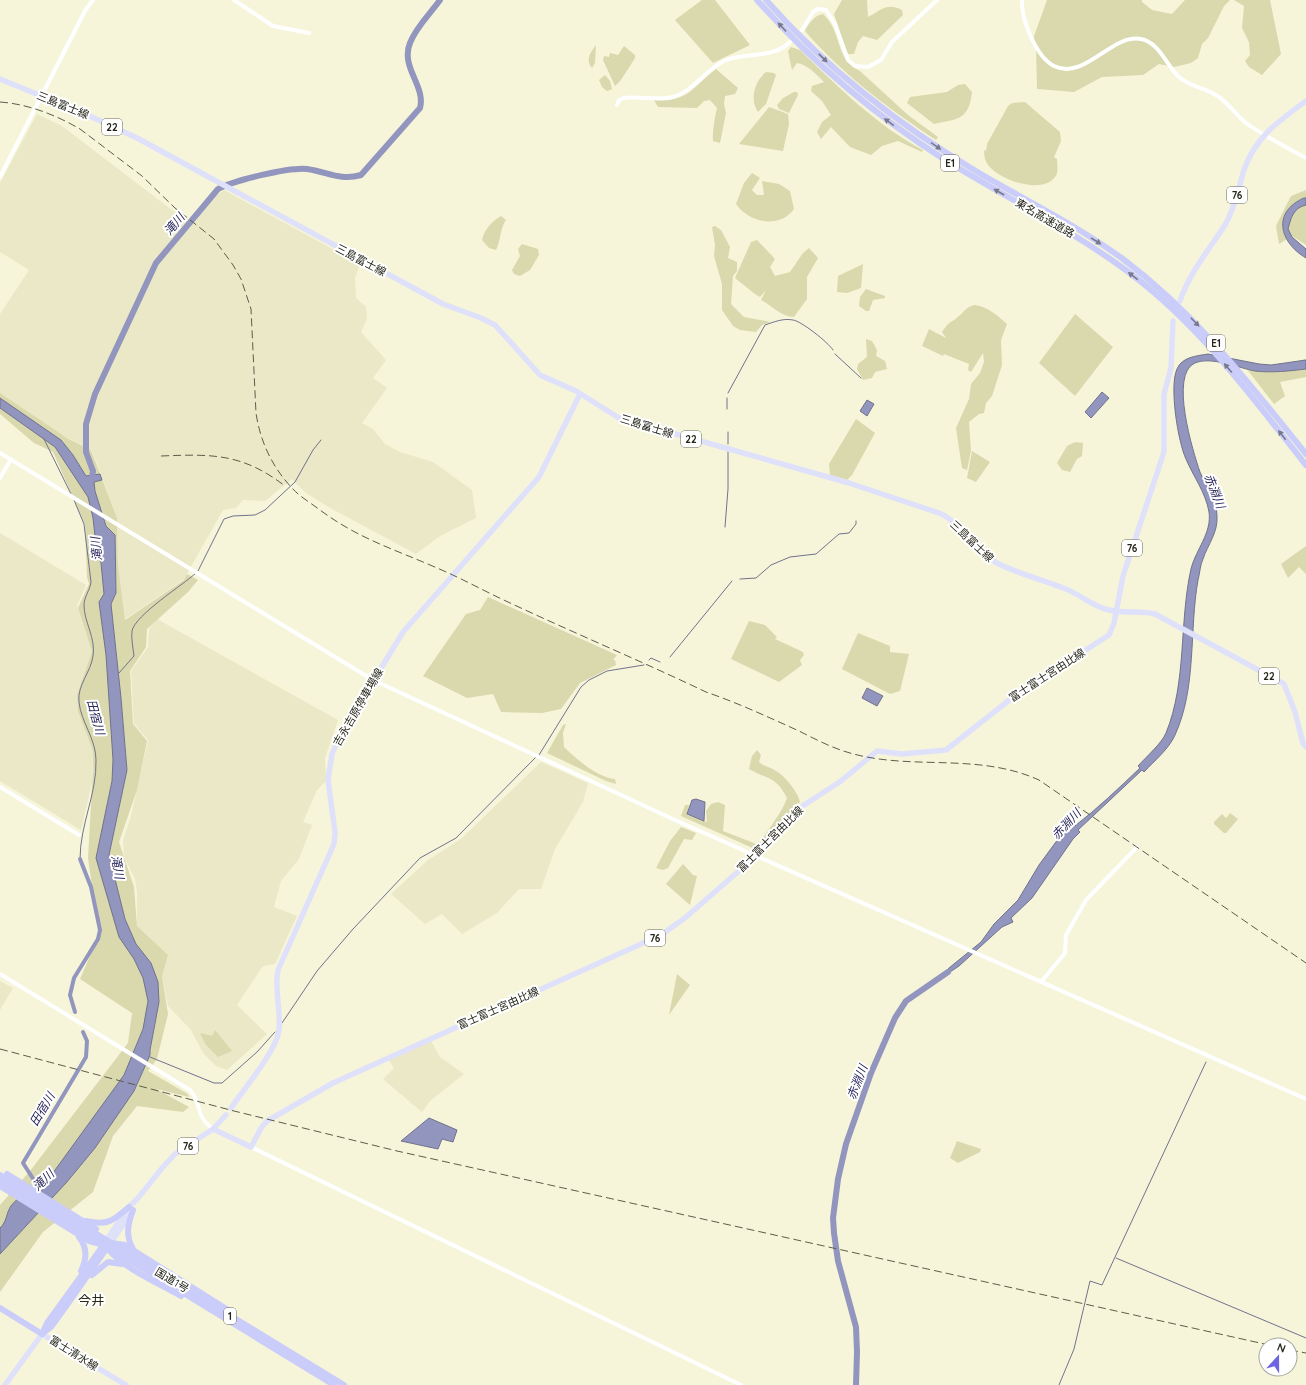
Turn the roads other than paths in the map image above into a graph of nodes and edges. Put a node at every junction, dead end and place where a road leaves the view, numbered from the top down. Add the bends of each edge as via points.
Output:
1 (93, 0) edge
2 (234, 0) edge
3 (757, 0) edge
4 (766, 0) edge
5 (937, 0) edge
6 (1022, 0) edge
7 (802, 30) dead end
8 (309, 33) dead end
9 (790, 42) dead end
10 (0, 79) edge
11 (41, 96) junction
12 (1306, 100) edge
13 (617, 105) dead end
14 (1264, 134) junction
15 (1306, 158) edge
16 (0, 177) edge
17 (1180, 301) dead end
18 (1173, 321) dead end
19 (580, 394) junction
20 (0, 453) edge
21 (1306, 454) edge
22 (11, 460) junction
23 (1306, 466) edge
24 (0, 478) edge
25 (1117, 611) junction
26 (373, 680) junction
27 (1306, 747) edge
28 (0, 787) edge
29 (79, 835) dead end
30 (1137, 847) dead end
31 (756, 856) junction
32 (0, 974) edge
33 (1041, 982) junction
34 (1306, 1098) edge
35 (231, 1108) dead end
36 (226, 1115) dead end
37 (213, 1129) junction
38 (251, 1147) junction
39 (0, 1171) edge
40 (0, 1175) edge
41 (0, 1181) edge
42 (0, 1186) edge
43 (131, 1209) junction
44 (82, 1220) junction
45 (74, 1233) junction
46 (107, 1244) junction
47 (134, 1250) junction
48 (129, 1266) junction
49 (78, 1283) junction
50 (0, 1308) edge
51 (42, 1334) junction
52 (283, 1351) junction
53 (6, 1385) edge
54 (126, 1385) edge
55 (334, 1385) edge
56 (344, 1385) edge
57 (741, 1385) edge

1 - 11 street
2 - 8 street via 273,26
23 -> 3 highway, 東名高速道路 / E1 via 1207,344 1136,277 1089,245 942,158 887,121 823,68
4 -> 21 highway, 東名高速道路 / E1 via 833,67 884,110 948,154 1100,243 1167,295 1213,341
5 - 7 street via 892,42 881,60 868,67 855,66 848,60 835,24 826,10 818,9 813,12
6 - 14 street via 1027,26 1039,53 1055,67 1076,67 1120,43 1140,39 1153,45 1182,79 1221,98 1245,122
9 - 13 street via 775,52 738,56 726,60 686,90 672,97 624,98 619,100
10 - 11 main road, 三島富士線 / 22
11 - 16 street
11 - 19 main road, 三島富士線 / 22 via 137,138 443,304 487,320 540,375
12 - 14 main road, 76
14 - 15 street
14 - 17 main road, 76 via 1250,155 1227,220 1191,276
18 - 25 main road, 富士富士宮由比線 / 76 via 1171,368 1164,394 1164,452 1123,576
19 - 25 main road, 三島富士線 / 22 via 629,422 849,483 939,513 997,563 1033,579 1067,589 1108,610
19 - 26 main road, 吉永吉原停車場線 via 539,477 403,632
20 - 22 street
22 - 24 street
22 - 26 street
25 - 27 main road, 三島富士線 / 22 via 1144,611 1155,614 1284,684
25 - 31 main road, 富士富士宮由比線 / 76 via 1109,635 1017,694 946,750 902,754 877,751 841,781 798,809
26 - 31 street
26 - 35 main road, 吉永吉原停車場線 via 332,754 328,788 334,844 278,970 277,1038
28 - 29 street
30 - 33 street via 1086,900 1066,935 1065,953
31 - 33 street
31 - 38 main road, 富士富士宮由比線 / 76 via 685,918 661,935 317,1091 267,1121
32 - 37 street via 190,1090 196,1096 201,1118
33 - 34 street
36 - 37 main road
37 - 38 main road
37 - 43 main road, 76 via 176,1154
38 - 57 street
39 - 44 highway, 1
40 - 52 highway, 国道1号 / 1
41 - 52 highway, 国道1号 / 1
42 - 45 highway, 1
43 - 44 highway, 1 via 104,1223
43 - 46 main road, 76
43 - 47 highway via 128,1236
44 - 46 highway, 1 via 98,1230
45 - 46 highway, 1 via 89,1241
45 - 49 highway, 1 via 84,1244 86,1257
46 - 47 highway, 1 via 125,1245
46 - 48 highway, 1 via 115,1257
46 - 49 highway
47 - 52 highway, 1 via 260,1330
48 - 49 highway, 1 via 108,1262
48 - 52 highway, 1 via 226,1324
49 - 51 highway via 51,1327
50 - 51 highway
51 - 53 main road
51 - 54 main road, 富士清水線
52 - 55 highway, 国道1号 / 1
52 - 56 highway, 国道1号 / 1

